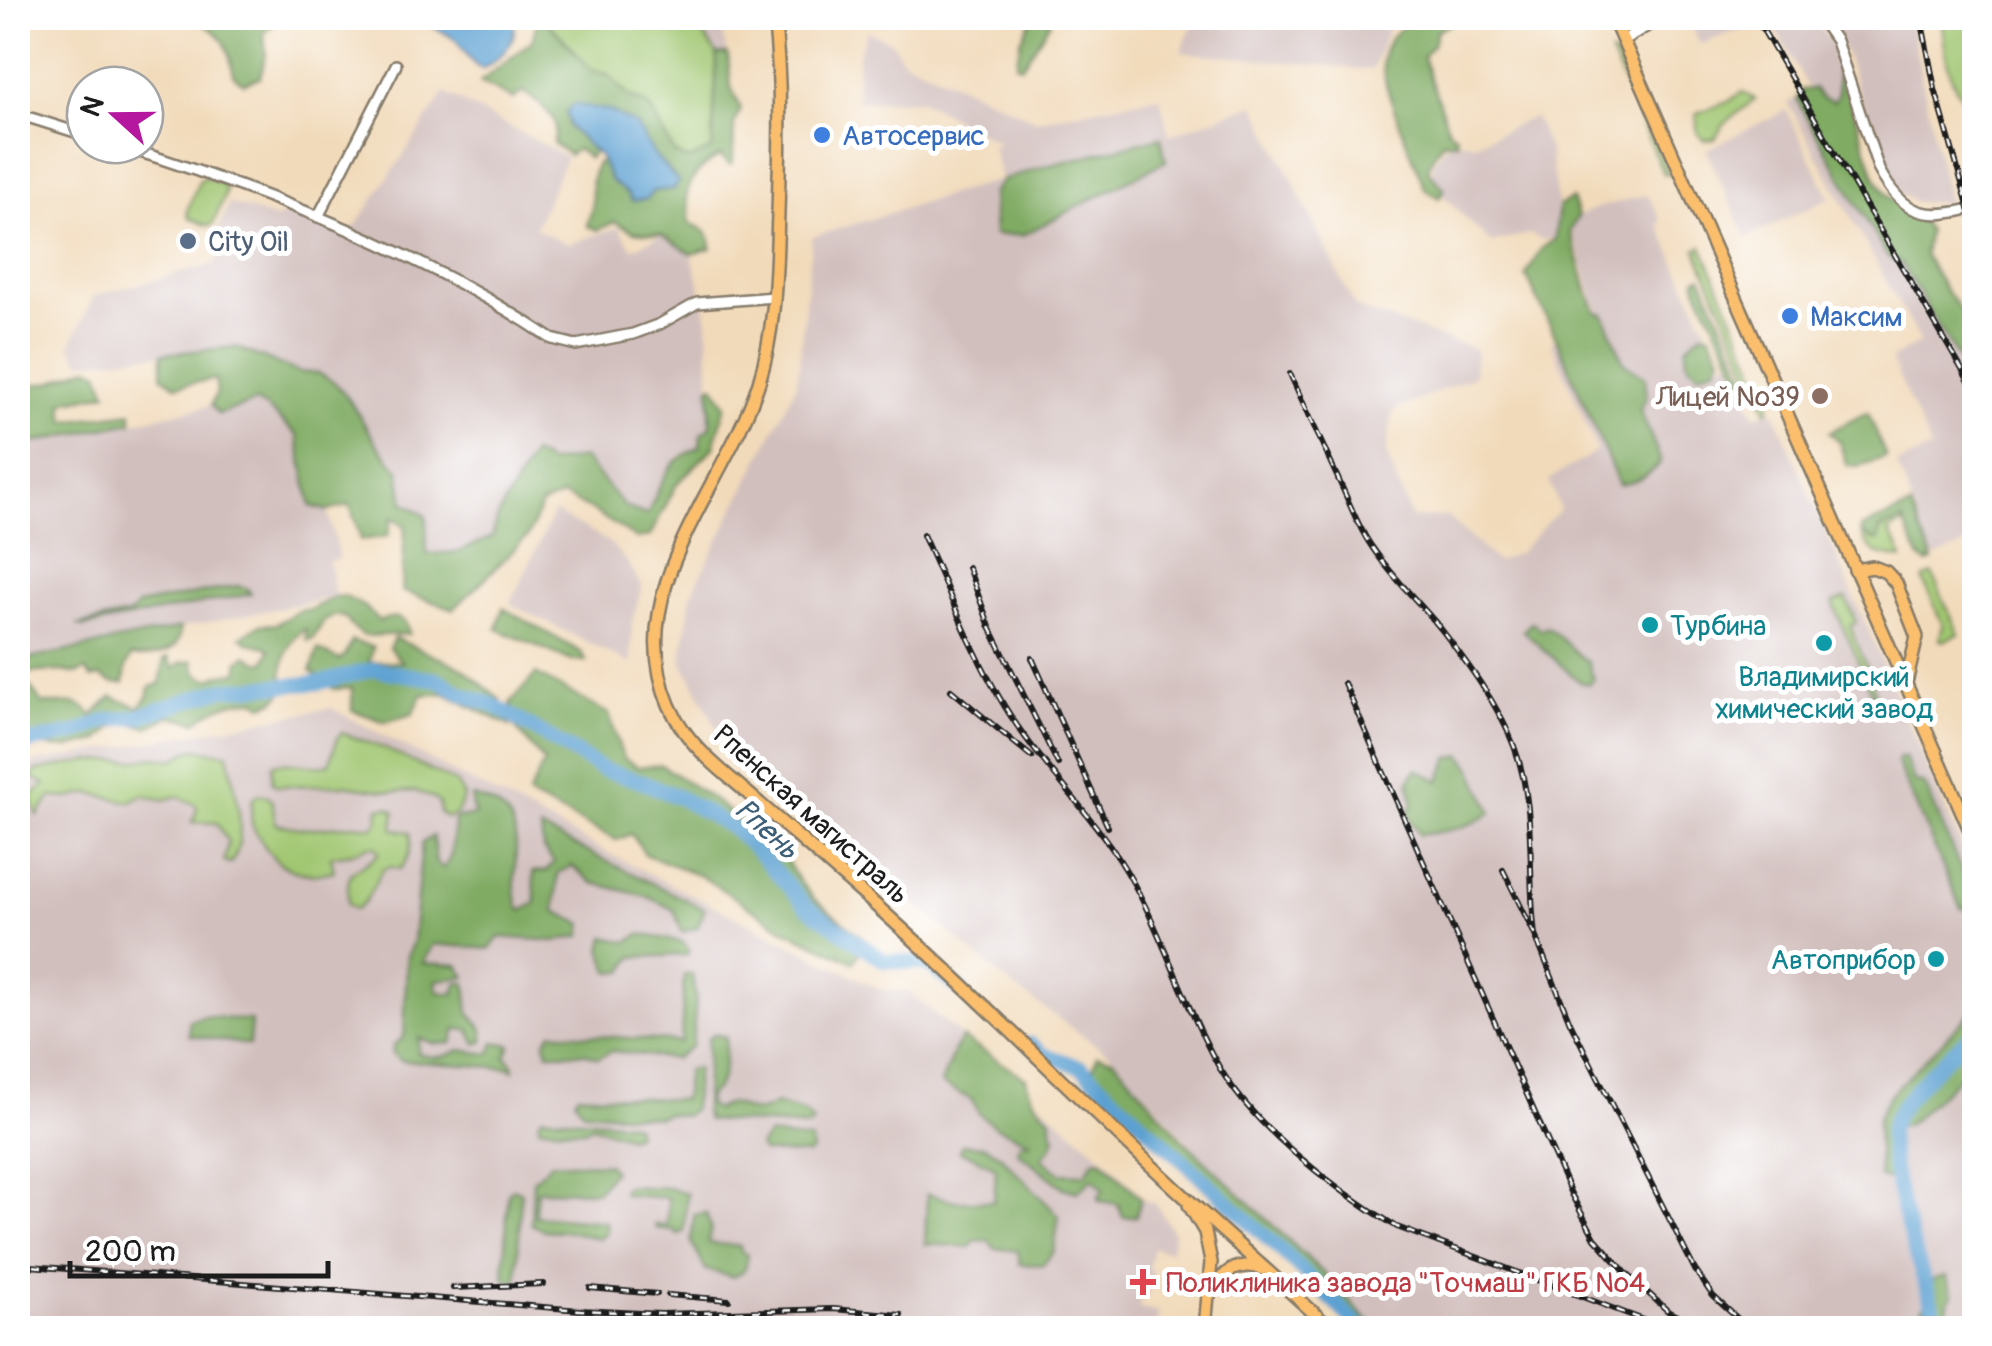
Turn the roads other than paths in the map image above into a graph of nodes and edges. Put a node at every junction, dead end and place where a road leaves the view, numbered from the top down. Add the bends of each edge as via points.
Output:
1 (774, 18) edge
2 (1613, 18) edge
3 (1662, 18) edge
4 (1820, 18) edge
5 (1623, 40) junction
6 (396, 64) dead end
7 (18, 114) edge
8 (65, 128) edge
9 (165, 162) edge
10 (1974, 208) edge
11 (318, 217) junction
12 (775, 297) junction
13 (1855, 570) junction
14 (1906, 682) junction
15 (1974, 839) edge
16 (1184, 1197) junction
17 (1268, 1270) junction
18 (1210, 1297) junction
19 (1205, 1328) edge
20 (1330, 1328) edge

1 - 12 main road, Рпенская магистраль via 780,140
2 - 5 main road
3 - 5 street
4 - 10 street via 1836,41 1890,190 1924,212
5 - 13 main road
6 - 11 street
7 - 8 street
9 - 11 street
11 - 12 street via 576,346 633,334 697,304
12 - 16 main road, Рпенская магистраль via 759,382 658,614 666,698 688,736 902,928
13 - 14 main road
13 - 14 main road via 1886,572 1896,583 1917,637
14 - 15 main road
16 - 17 main road, Рпенская магистраль
16 - 18 main road, Рпенская магистраль via 1205,1232
17 - 18 main road via 1232,1269
17 - 20 main road, Рпенская магистраль
18 - 19 main road, Рпенская магистраль

